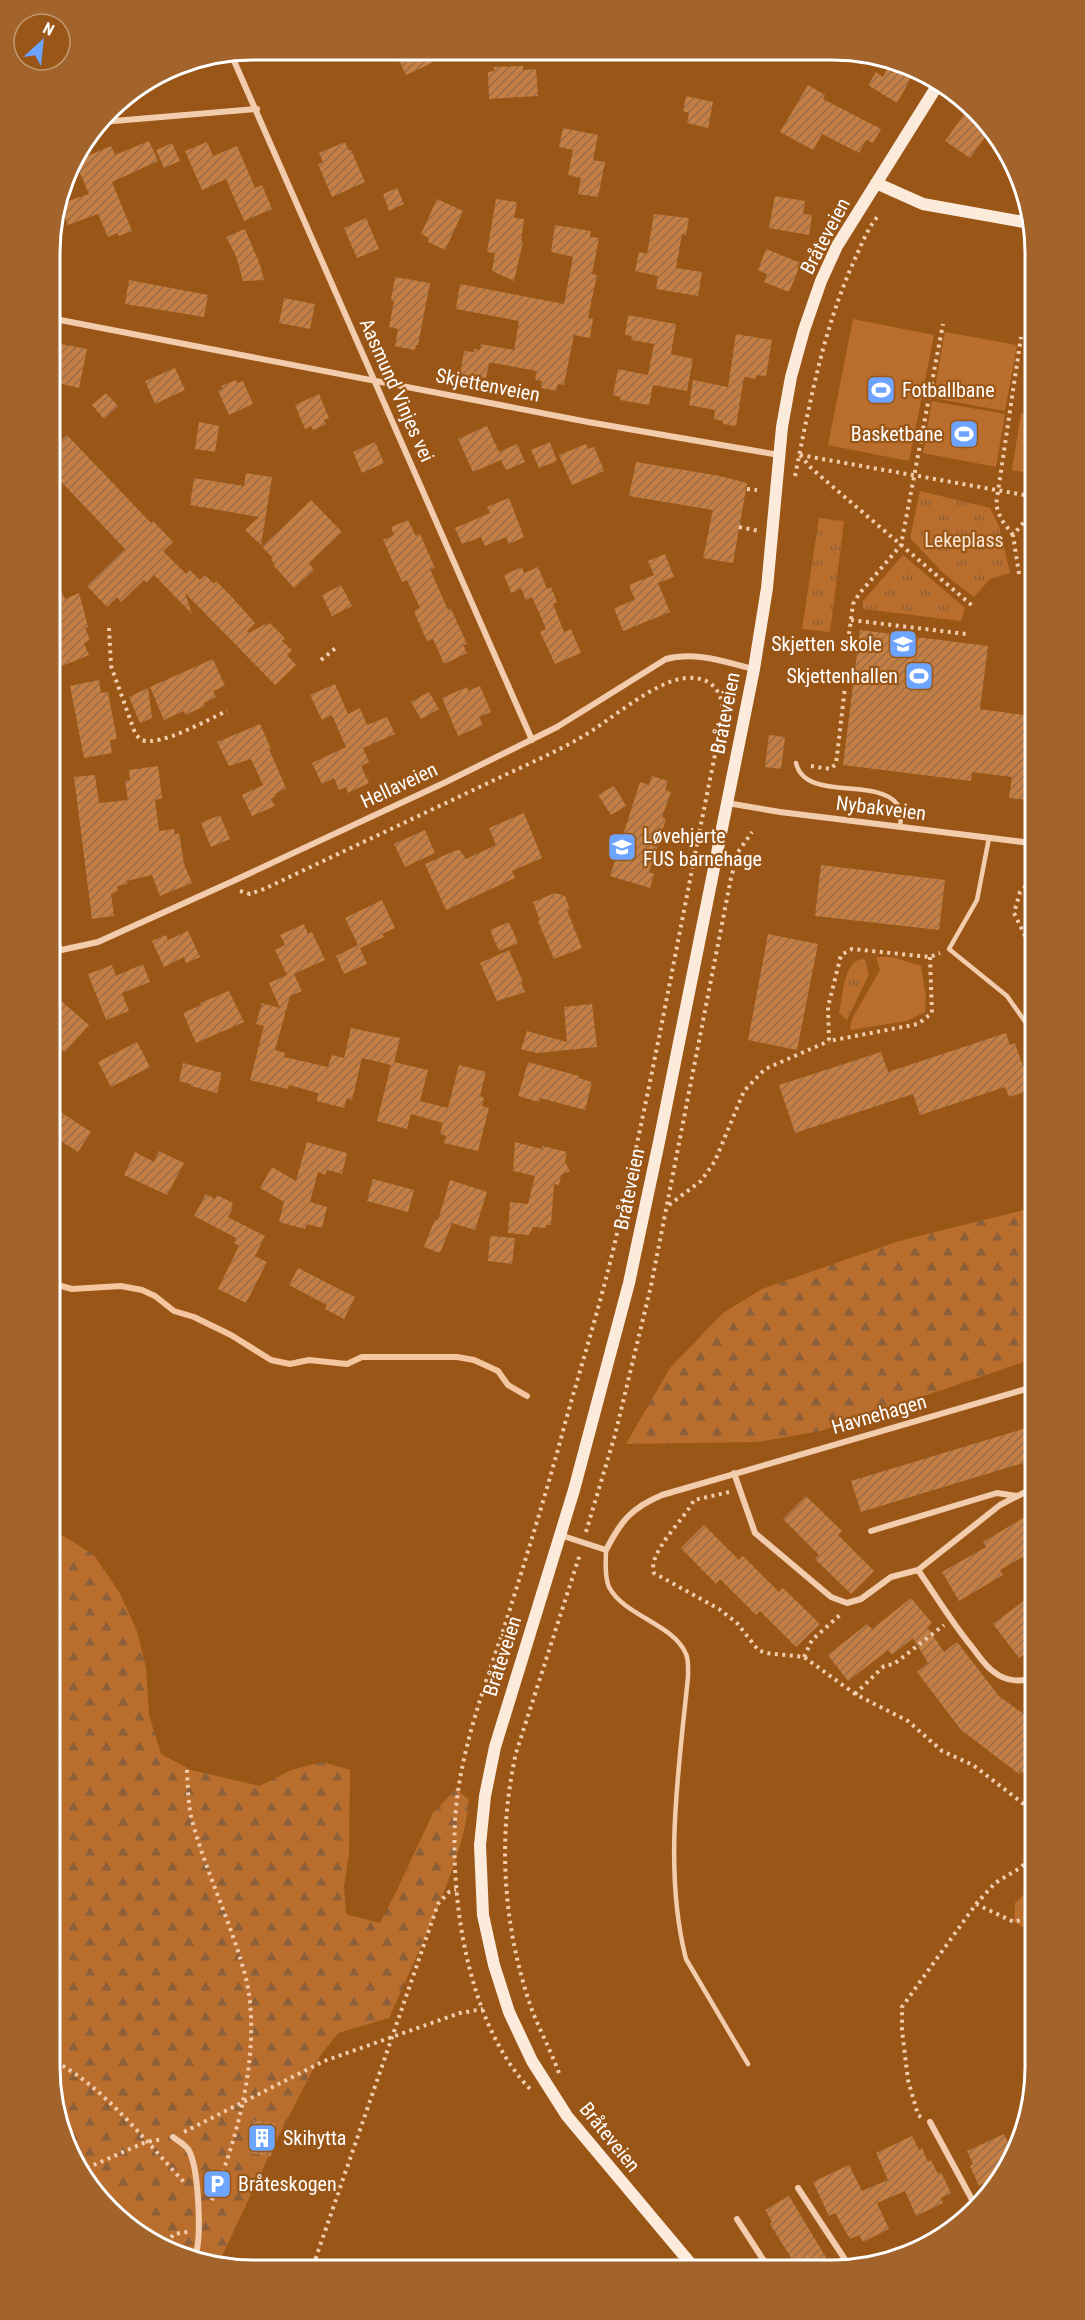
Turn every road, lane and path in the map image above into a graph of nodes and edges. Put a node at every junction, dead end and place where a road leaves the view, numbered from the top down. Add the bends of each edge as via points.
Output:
1 (234, 61) edge
2 (934, 90) edge
3 (257, 110) junction
4 (113, 121) edge
5 (876, 183) junction
6 (878, 216) dead end
7 (1022, 222) edge
8 (60, 320) edge
9 (943, 324) dead end
10 (1021, 337) dead end
11 (376, 380) junction
12 (800, 454) junction
13 (779, 455) junction
14 (795, 476) dead end
15 (915, 476) junction
16 (747, 489) dead end
17 (757, 490) dead end
18 (998, 490) junction
19 (1025, 495) edge
20 (1025, 521) edge
21 (739, 528) dead end
22 (753, 530) dead end
23 (1014, 535) junction
24 (901, 545) junction
25 (1019, 574) dead end
26 (975, 608) dead end
27 (851, 620) junction
28 (109, 628) dead end
29 (966, 634) dead end
30 (337, 648) dead end
31 (847, 649) dead end
32 (321, 660) dead end
33 (754, 669) junction
34 (845, 687) dead end
35 (227, 711) dead end
36 (532, 740) junction
37 (796, 763) joint
38 (727, 803) junction
39 (900, 827) junction
40 (752, 832) dead end
41 (989, 838) junction
42 (1025, 842) edge
43 (231, 882) junction
44 (1025, 887) edge
45 (1025, 936) edge
46 (60, 950) edge
47 (1025, 1022) edge
48 (829, 1041) junction
49 (669, 1205) junction
50 (1025, 1389) edge
51 (734, 1473) junction
52 (740, 1490) junction
53 (1025, 1492) edge
54 (1017, 1496) junction
55 (871, 1531) dead end
56 (560, 1535) junction
57 (584, 1542) junction
58 (606, 1550) junction
59 (918, 1570) junction
60 (847, 1603) junction
61 (950, 1620) junction
62 (804, 1657) junction
63 (1025, 1681) edge
64 (855, 1694) junction
65 (187, 1770) dead end
66 (1025, 1805) edge
67 (1025, 1863) edge
68 (456, 1890) junction
69 (976, 1904) junction
70 (1025, 1918) edge
71 (483, 2009) junction
72 (392, 2038) junction
73 (60, 2064) edge
74 (748, 2064) dead end
75 (559, 2074) dead end
76 (533, 2093) dead end
77 (243, 2101) junction
78 (930, 2122) joint
79 (173, 2137) junction
80 (146, 2142) junction
81 (89, 2167) edge
82 (798, 2188) dead end
83 (197, 2196) junction
84 (972, 2199) edge
85 (737, 2219) dead end
86 (198, 2233) junction
87 (168, 2240) edge
88 (196, 2251) edge
89 (845, 2259) edge
90 (315, 2260) edge
91 (688, 2260) edge
92 (763, 2260) edge

1 - 3 street, Aasmund Vinjes vei
2 - 5 main road, Bråteveien
3 - 4 street
3 - 11 street, Aasmund Vinjes vei
5 - 7 main road via 923,204
5 - 13 main road, Bråteveien via 837,246 818,289 791,377
6 - 12 path via 856,256 833,314
8 - 11 street, Skjettenveien
9 - 15 path
10 - 18 path
11 - 13 street, Skjettenveien
11 - 36 street, Aasmund Vinjes vei
12 - 14 path
12 - 15 path
12 - 24 path via 812,470
13 - 33 main road, Bråteveien via 767,588
15 - 18 path
15 - 24 path
16 - 17 path
18 - 19 path
18 - 23 path via 996,505
20 - 23 path
21 - 22 path
23 - 25 path
24 - 26 path
24 - 27 path via 859,594
27 - 29 path
27 - 31 path
28 - 35 path via 111,666 135,734 141,740 173,735
30 - 32 path
33 - 36 street, Hellaveien via 698,656 666,659
33 - 38 main road, Bråteveien
34 - 37 path via 836,764 830,769
36 - 43 street, Hellaveien
37 - 39 lane via 806,779 820,785 873,792 894,801 901,814
38 - 39 street, Nybakveien
38 - 56 main road, Bråteveien via 631,1275
39 - 41 street, Nybakveien
40 - 49 path via 738,852 730,878
41 - 42 street, Nybakveien
41 - 47 lane via 977,900 949,949 1007,996
43 - 46 street, Hellaveien via 98,942
43 - 68 path via 243,893 264,889 579,739 653,690 675,681 708,681 721,695 724,711 615,1244 539,1516 478,1706 463,1766 455,1819
44 - 45 path via 1014,913
48 - 48 path via 918,1024 932,1012 930,957 852,949 841,955 828,1007
48 - 49 path via 765,1069 744,1091 715,1161 701,1181
49 - 57 path via 638,1342
50 - 51 street, Havnehagen
51 - 52 street
51 - 58 street, Havnehagen via 642,1504 623,1520
52 - 60 street via 756,1533 831,1598
52 - 62 path via 694,1500 655,1553 651,1565 654,1573 719,1609 737,1623 758,1650
53 - 54 street
54 - 55 street via 997,1493
54 - 59 street
56 - 57 street
56 - 91 main road, Bråteveien via 495,1747 482,1821 483,1915 501,1988 532,2061 567,2116
57 - 58 street
57 - 75 path via 516,1753 505,1826 506,1888 514,1940 531,2008
58 - 74 lane via 609,1587 622,1602 676,1640 687,1657 675,1822 675,1895 681,1939 686,1959
59 - 60 street via 891,1577 861,1599
59 - 61 street
60 - 62 path via 842,1613 812,1640
61 - 63 street via 995,1674
61 - 64 path via 894,1664 884,1666
62 - 64 path
64 - 66 path via 908,1721 942,1751 974,1765
65 - 77 path via 193,1823 245,1973 251,2025
67 - 69 path via 995,1883
68 - 71 path via 464,1948
68 - 72 path via 438,1904
69 - 70 path via 1014,1922
69 - 78 path via 902,2007 908,2080 918,2115
71 - 72 path via 460,2013
71 - 76 path via 511,2064
72 - 77 path via 324,2061
72 - 90 path
73 - 80 path via 74,2072
77 - 79 path
77 - 86 path via 221,2179
78 - 84 street
79 - 80 path
79 - 83 street via 189,2150
80 - 81 path
80 - 83 path
82 - 89 street
83 - 86 street
85 - 92 street
86 - 87 path via 174,2234
86 - 88 street

